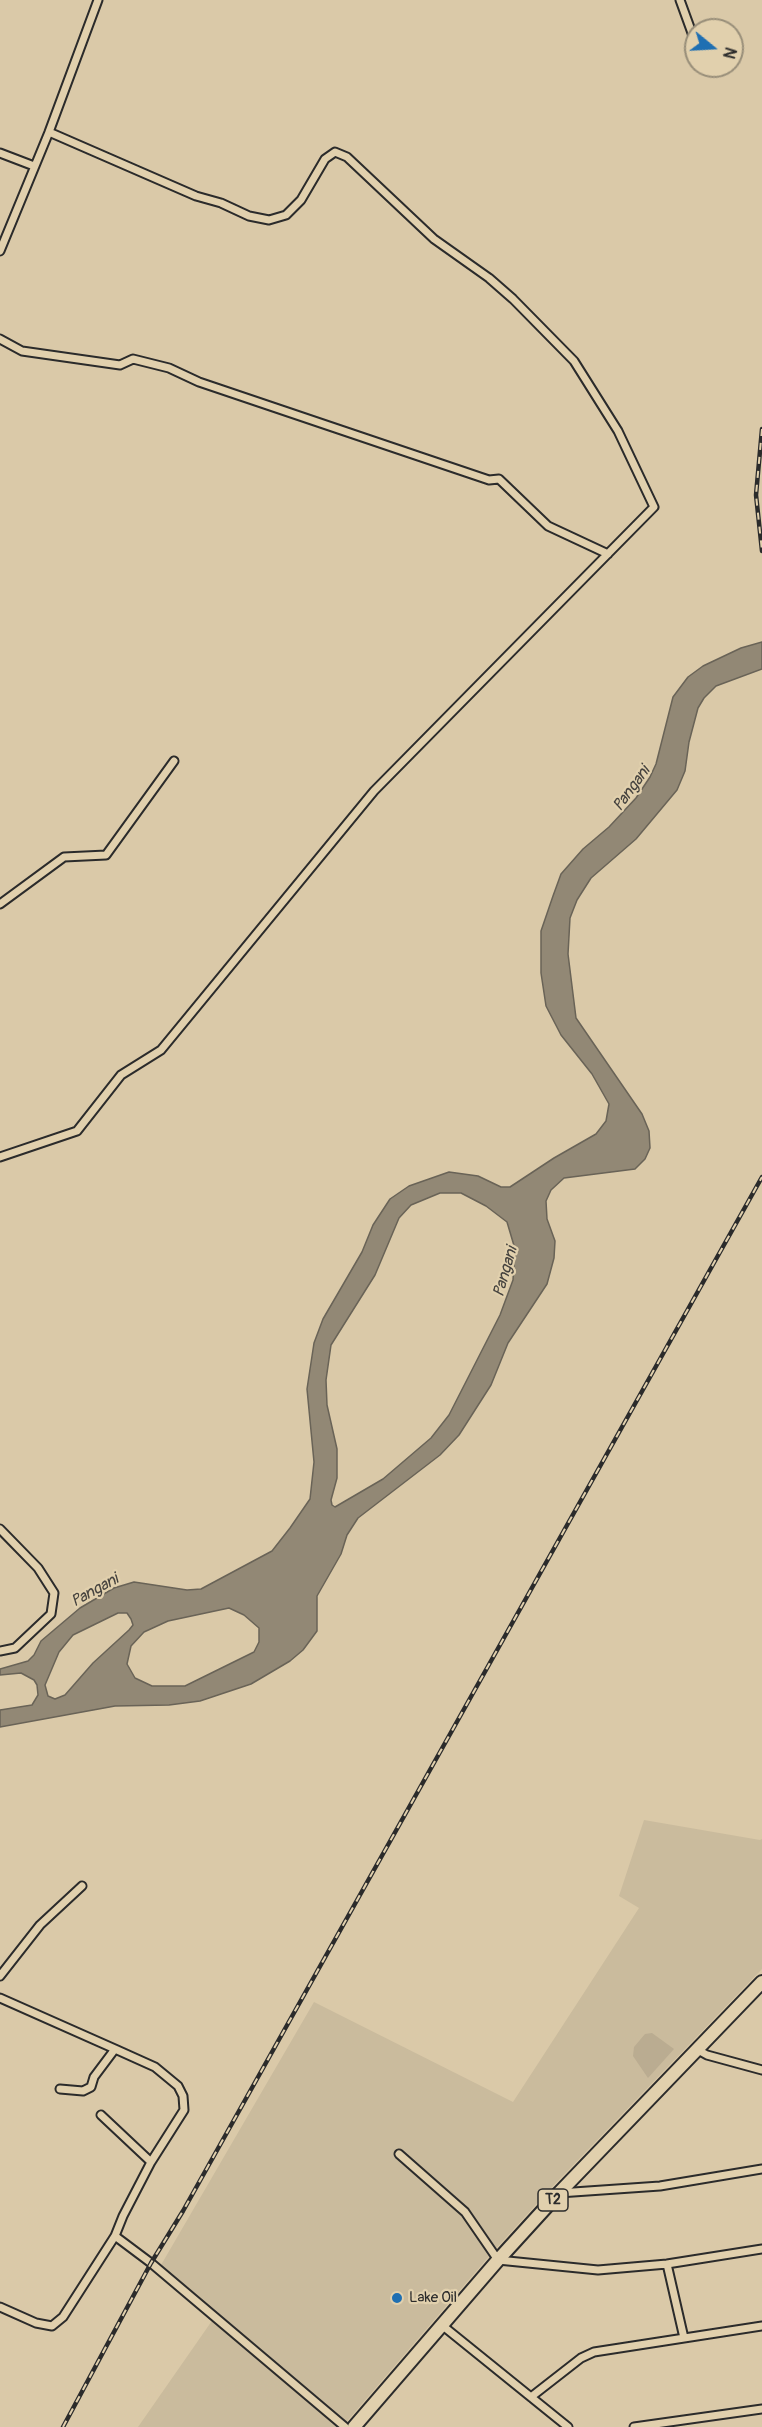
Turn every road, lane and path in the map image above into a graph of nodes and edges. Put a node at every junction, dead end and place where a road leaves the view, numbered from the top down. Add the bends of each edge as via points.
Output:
1 (98, 0) edge
2 (680, 0) edge
3 (686, 18) edge
4 (49, 132) junction
5 (0, 153) edge
6 (34, 166) junction
7 (0, 251) edge
8 (0, 339) edge
9 (608, 554) junction
10 (174, 761) dead end
11 (0, 904) edge
12 (0, 1157) edge
13 (0, 1529) edge
14 (0, 1651) edge
15 (82, 1886) dead end
16 (0, 1976) edge
17 (762, 1982) edge
18 (0, 1998) edge
19 (115, 2049) junction
20 (698, 2050) junction
21 (762, 2070) edge
22 (60, 2090) dead end
23 (101, 2115) dead end
24 (399, 2154) dead end
25 (151, 2162) junction
26 (762, 2169) edge
27 (559, 2193) junction
28 (115, 2236) junction
29 (762, 2249) edge
30 (498, 2260) junction
31 (667, 2264) junction
32 (0, 2307) edge
33 (443, 2326) junction
34 (762, 2326) edge
35 (684, 2338) junction
36 (531, 2397) junction
37 (762, 2409) edge
38 (345, 2427) edge
39 (354, 2427) edge
40 (568, 2427) edge
41 (634, 2427) edge

1 - 4 street
2 - 3 street
4 - 6 street
4 - 9 street via 196,196 268,220 286,215 325,159 335,152 347,157 434,239 513,299 574,361 618,431 654,507
5 - 6 street
6 - 7 street
8 - 9 street via 22,351 120,365 133,359 169,368 199,382 489,480 499,479 548,526
9 - 12 street via 374,791 161,1050 121,1075 76,1131
10 - 11 street via 106,855 64,857
13 - 14 street via 38,1568 54,1593 51,1614 15,1648
15 - 16 street via 40,1926
17 - 20 highway, T2
18 - 19 street
19 - 22 street via 91,2087 83,2091
19 - 25 street via 169,2076 183,2096 184,2110
20 - 21 street
20 - 27 highway, T2
23 - 25 street
24 - 30 street via 465,2212
25 - 28 street
26 - 27 street via 660,2186
27 - 30 highway, T2
28 - 32 street via 63,2318 52,2326
28 - 38 street
29 - 31 street
30 - 31 street via 598,2270
30 - 33 highway, T2
31 - 35 street
33 - 36 street
33 - 39 highway, T2
34 - 35 street
35 - 36 street via 594,2352
36 - 40 street
37 - 41 street

